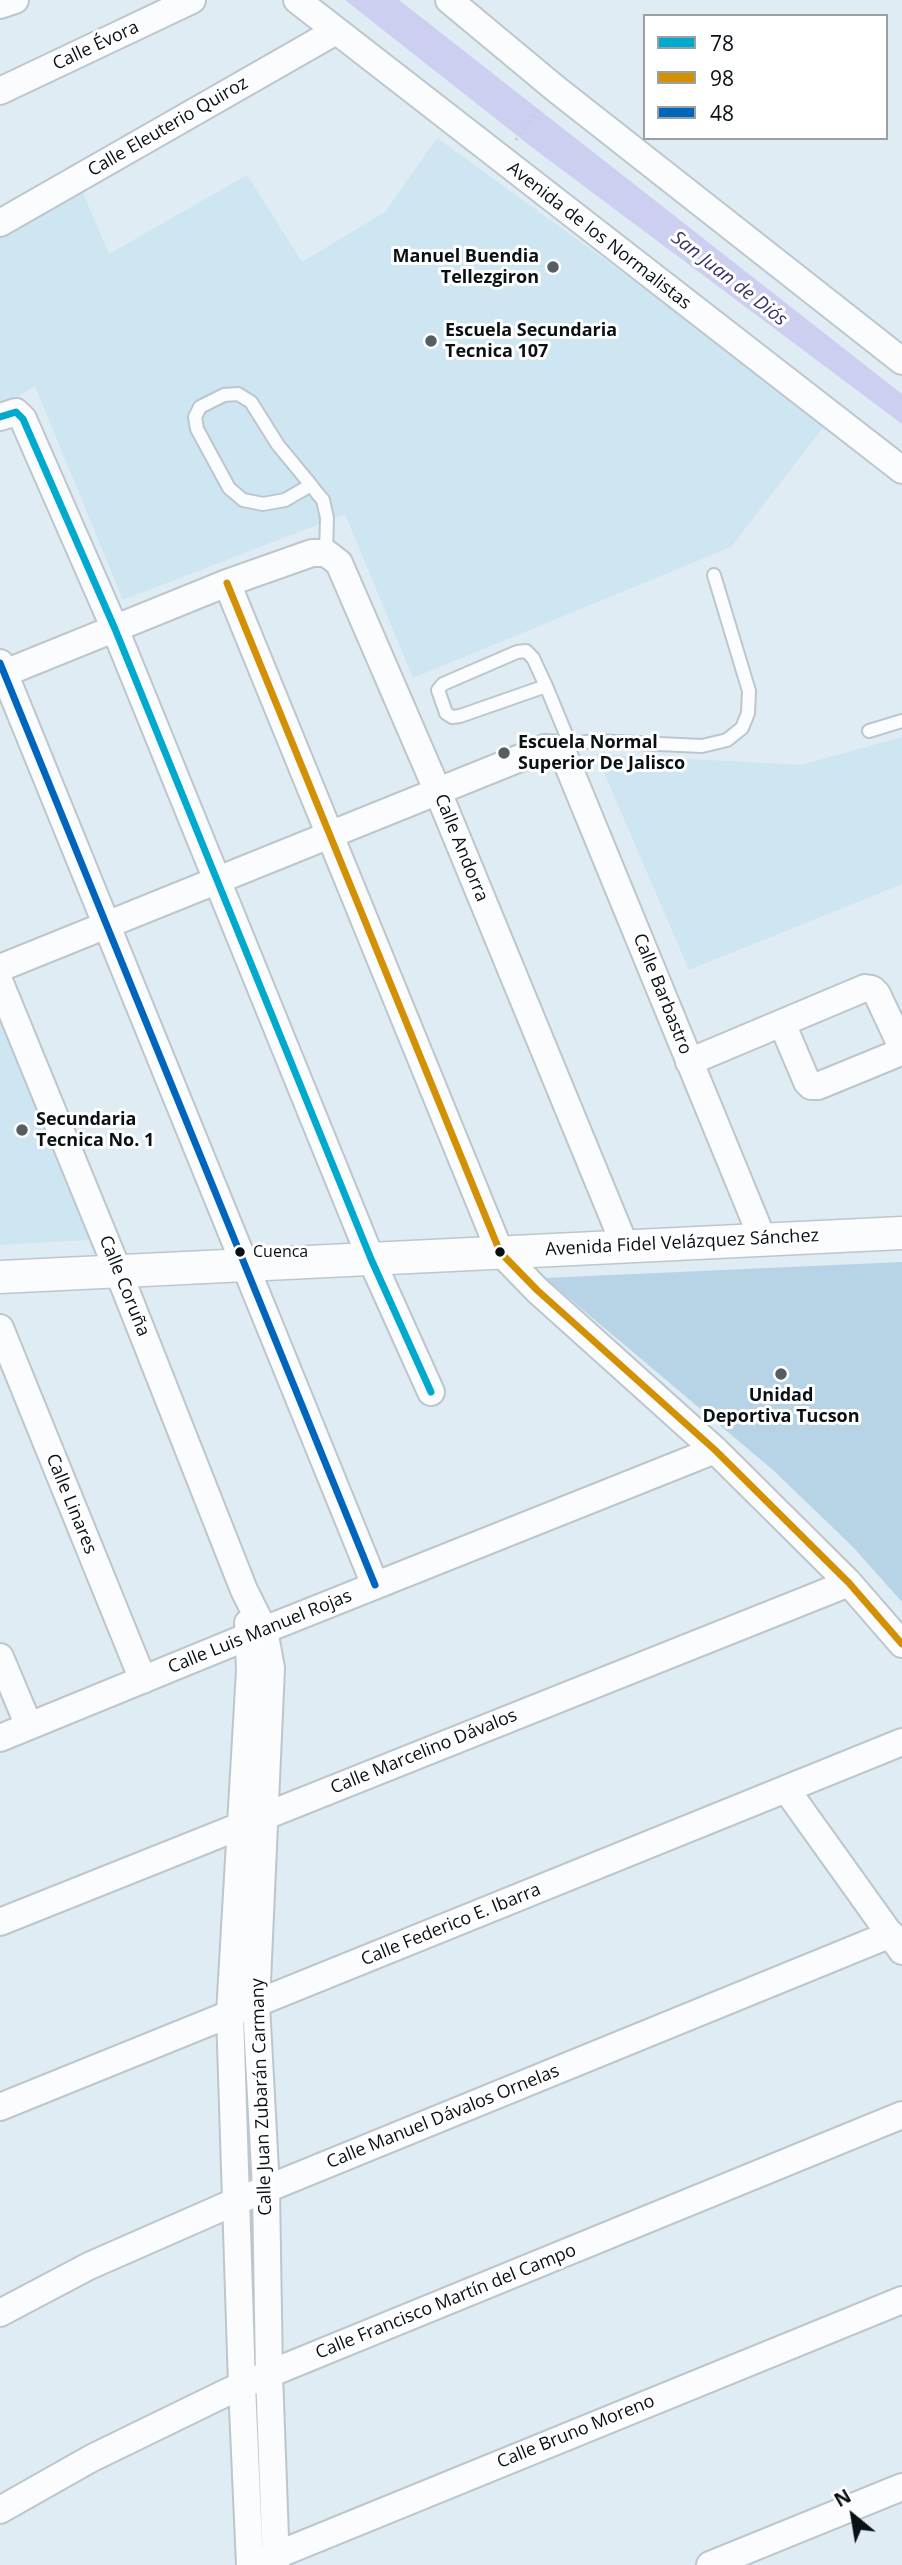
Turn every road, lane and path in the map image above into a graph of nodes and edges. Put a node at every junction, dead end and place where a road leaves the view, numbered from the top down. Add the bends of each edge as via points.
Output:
1 (15, 0) edge
2 (192, 0) edge
3 (297, 0) edge
4 (449, 0) edge
5 (0, 5) edge
6 (336, 31) junction
7 (0, 91) edge
8 (544, 103) dead end
9 (510, 147) dead end
10 (0, 223) edge
11 (902, 361) edge
12 (0, 417) edge
13 (902, 470) edge
14 (311, 485) junction
15 (326, 553) junction
16 (714, 575) dead end
17 (227, 583) junction
18 (115, 629) junction
19 (1, 670) edge
20 (546, 686) junction
21 (902, 721) edge
22 (869, 731) dead end
23 (564, 747) junction
24 (438, 792) junction
25 (331, 835) junction
26 (217, 881) junction
27 (106, 925) junction
28 (0, 968) edge
29 (0, 983) edge
30 (782, 1023) junction
31 (690, 1062) junction
32 (902, 1233) edge
33 (762, 1240) junction
34 (625, 1246) junction
35 (500, 1252) junction
36 (371, 1259) junction
37 (244, 1265) junction
38 (118, 1271) junction
39 (0, 1277) edge
40 (0, 1328) edge
41 (431, 1392) dead end
42 (715, 1450) junction
43 (849, 1583) junction
44 (375, 1586) junction
45 (257, 1633) junction
46 (902, 1644) edge
47 (0, 1657) edge
48 (143, 1680) junction
49 (29, 1726) junction
50 (0, 1738) edge
51 (902, 1742) edge
52 (786, 1789) junction
53 (265, 1815) junction
54 (239, 1826) junction
55 (0, 1922) edge
56 (897, 1943) edge
57 (256, 2004) junction
58 (230, 2014) junction
59 (0, 2107) edge
60 (902, 2115) edge
61 (266, 2189) junction
62 (237, 2201) junction
63 (902, 2300) edge
64 (0, 2313) edge
65 (269, 2374) junction
66 (242, 2385) junction
67 (902, 2487) edge
68 (0, 2510) edge
69 (276, 2560) edge
70 (251, 2565) edge
71 (710, 2565) edge

1 - 5 street
2 - 7 street, Calle Évora
3 - 6 street, Avenida de los Normalistas
4 - 11 street
6 - 10 street, Calle Eleuterio Quiroz
6 - 13 street, Avenida de los Normalistas
8 - 9 path
12 - 18 street via 16,412 23,419
14 - 14 lane via 251,402 238,394 224,395 200,407 195,417 197,429 229,488 243,500 263,504 285,500
14 - 15 lane via 323,500 327,518
15 - 17 street via 312,553
15 - 24 street, Calle Andorra via 340,563
16 - 23 lane via 749,691 742,728 727,740 702,746 595,741
17 - 18 street
17 - 25 street
18 - 19 street
18 - 26 street
19 - 27 street
20 - 20 lane via 452,717 438,690 526,651
20 - 23 lane
21 - 22 lane
23 - 24 street via 545,748
23 - 31 street, Calle Barbastro
24 - 25 street
24 - 34 street, Calle Andorra
25 - 26 street
25 - 35 street
26 - 27 street
26 - 36 street
27 - 28 street
27 - 37 street
29 - 38 street, Calle Coruña
30 - 30 street via 872,989 899,1048 896,1054 811,1086
30 - 31 street
31 - 33 street, Calle Barbastro
32 - 33 street, Avenida Fidel Velázquez Sánchez
33 - 34 street, Avenida Fidel Velázquez Sánchez
34 - 35 street, Avenida Fidel Velázquez Sánchez
35 - 36 street, Avenida Fidel Velázquez Sánchez
35 - 42 street
36 - 37 street, Avenida Fidel Velázquez Sánchez
36 - 41 street
37 - 38 street, Avenida Fidel Velázquez Sánchez
37 - 44 street
38 - 39 street, Avenida Fidel Velázquez Sánchez
38 - 45 street, Calle Coruña
40 - 48 street, Calle Linares
42 - 43 street
42 - 44 street, Calle Luis Manuel Rojas
43 - 46 street
43 - 53 street, Calle Marcelino Dávalos
44 - 45 street, Calle Luis Manuel Rojas
45 - 48 street, Calle Luis Manuel Rojas
45 - 53 street, Calle Juan Zubarán Carmany via 271,1668
45 - 54 street, Calle Juan Zubarán Carmany
47 - 49 street
48 - 49 street, Calle Luis Manuel Rojas
49 - 50 street, Calle Luis Manuel Rojas
51 - 52 street, Calle Federico E. Ibarra
52 - 56 street
52 - 57 street, Calle Federico E. Ibarra
53 - 54 street, Calle Marcelino Dávalos
53 - 57 street, Calle Juan Zubarán Carmany
54 - 55 street, Calle Marcelino Dávalos
54 - 58 street, Calle Juan Zubarán Carmany
56 - 61 street, Calle Manuel Dávalos Ornelas
57 - 58 street, Calle Federico E. Ibarra
57 - 61 street, Calle Juan Zubarán Carmany
58 - 59 street, Calle Federico E. Ibarra
58 - 62 street, Calle Juan Zubarán Carmany
60 - 65 street, Calle Francisco Martín del Campo
61 - 62 street, Calle Manuel Dávalos Ornelas
61 - 65 street, Calle Juan Zubarán Carmany
62 - 64 street, Calle Manuel Dávalos Ornelas via 89,2266
62 - 66 street, Calle Juan Zubarán Carmany
63 - 69 street, Calle Bruno Moreno
65 - 66 street, Calle Francisco Martín del Campo
65 - 69 street, Calle Juan Zubarán Carmany
66 - 68 street, Calle Francisco Martín del Campo via 92,2458
66 - 70 street, Calle Juan Zubarán Carmany
67 - 71 street
69 - 70 street, Calle Bruno Moreno

